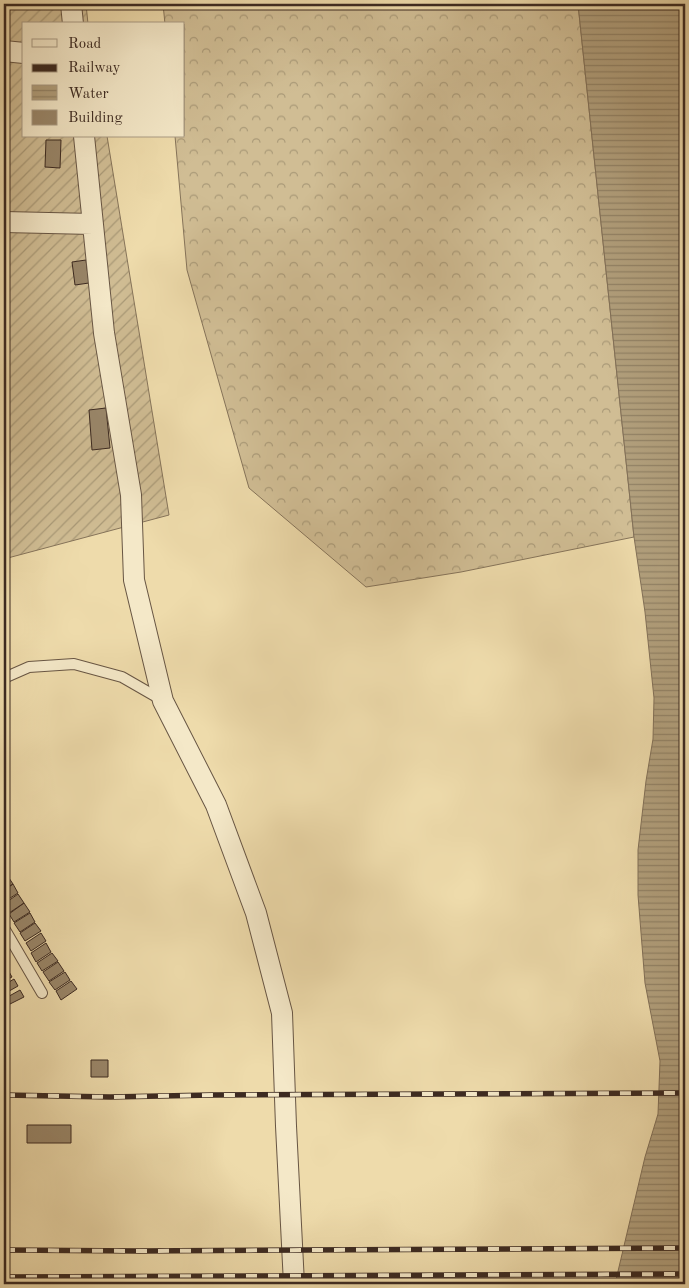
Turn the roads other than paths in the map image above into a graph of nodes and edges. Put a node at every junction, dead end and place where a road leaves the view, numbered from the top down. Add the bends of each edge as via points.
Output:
1 (71, 4) edge
2 (73, 22) edge
3 (4, 51) edge
4 (22, 53) edge
5 (84, 138) edge
6 (4, 222) edge
7 (93, 224) junction
8 (4, 678) edge
9 (163, 701) junction
10 (4, 928) edge
11 (42, 993) dead end
12 (294, 1284) edge

1 - 2 street
3 - 4 street
5 - 7 street
6 - 7 street
7 - 9 street via 104,333 132,495 134,580
8 - 9 lane via 29,668 74,664 122,678
9 - 12 street via 216,805 256,913 282,1013
10 - 11 lane

